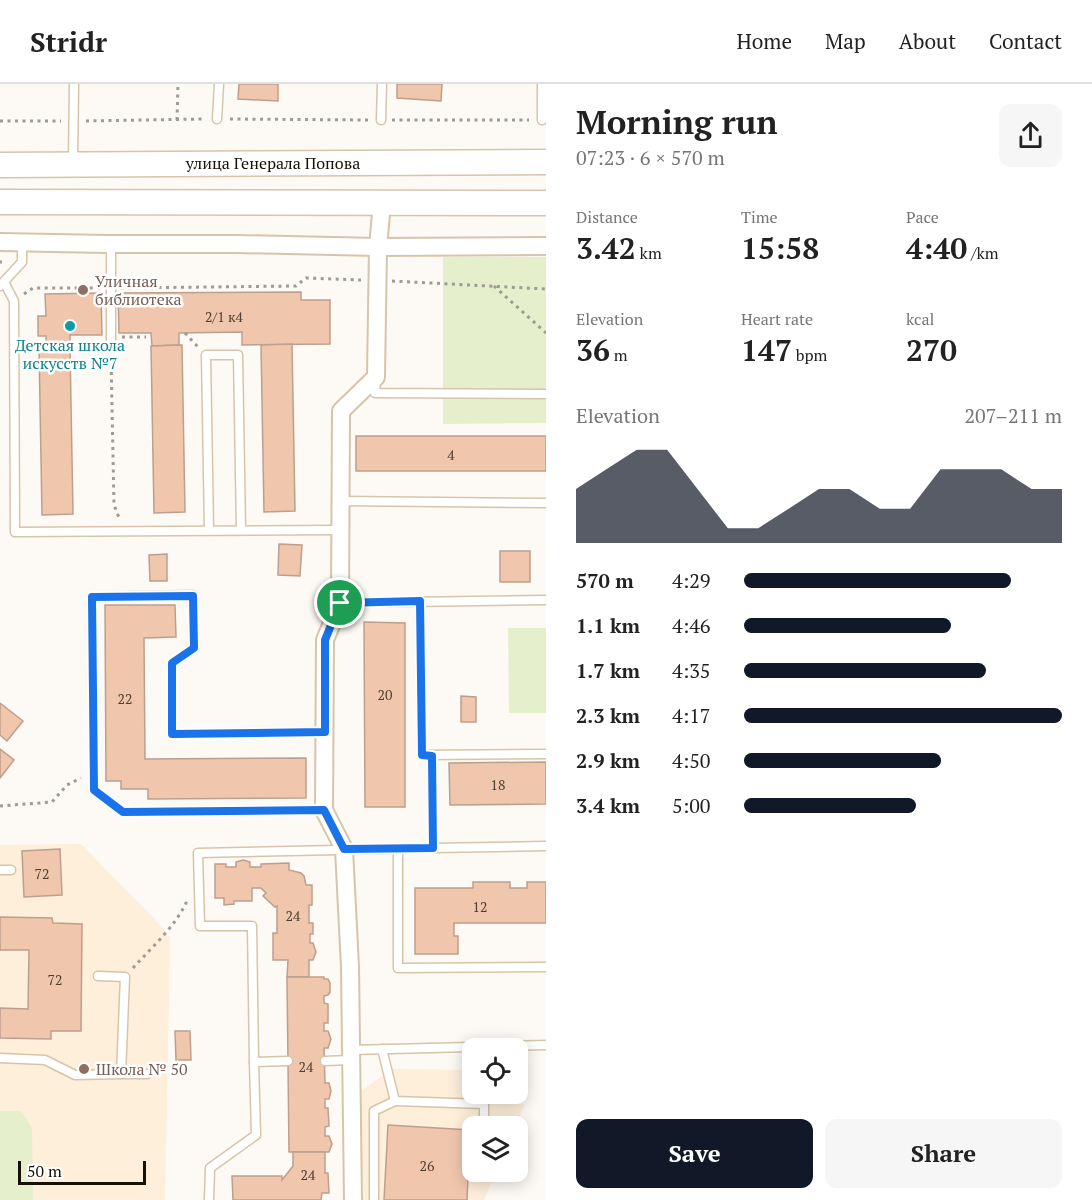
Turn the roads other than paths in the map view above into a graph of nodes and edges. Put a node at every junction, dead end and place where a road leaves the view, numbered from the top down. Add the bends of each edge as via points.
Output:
1 (74, 84) edge
2 (219, 84) edge
3 (382, 84) edge
4 (542, 84) edge
5 (217, 119) road end
6 (381, 120) road end
7 (542, 120) road end
8 (546, 162) edge
9 (73, 164) junction
10 (0, 165) edge
11 (0, 202) edge
12 (382, 203) junction
13 (546, 203) edge
14 (0, 242) edge
15 (22, 243) junction
16 (111, 244) junction
17 (546, 246) edge
18 (378, 247) junction
19 (2, 284) edge
20 (111, 342) road end
21 (376, 377) junction
22 (546, 394) edge
23 (339, 501) junction
24 (546, 503) edge
25 (209, 530) junction
26 (241, 530) junction
27 (339, 530) junction
28 (546, 600) edge
29 (420, 601) junction
30 (340, 603) junction
31 (325, 732) junction
32 (546, 754) edge
33 (432, 756) junction
34 (324, 810) junction
35 (546, 846) edge
36 (398, 848) junction
37 (433, 848) junction
38 (344, 849) junction
39 (0, 870) edge
40 (11, 870) dead end
41 (546, 967) edge
42 (98, 976) dead end
43 (546, 1045) edge
44 (382, 1049) junction
45 (350, 1055) junction
46 (0, 1058) edge
47 (288, 1061) dead end
48 (325, 1061) dead end
49 (254, 1062) junction
50 (121, 1074) junction
51 (147, 1074) dead end
52 (395, 1101) junction
53 (484, 1116) edge
54 (209, 1200) edge
55 (353, 1200) edge
56 (374, 1200) edge

1 - 9 lane
2 - 5 lane
3 - 6 lane
4 - 7 lane
8 - 9 main road, улица Генерала Попова
9 - 10 main road, улица Генерала Попова
11 - 12 main road
12 - 13 main road
12 - 18 street
14 - 15 street
15 - 16 street
15 - 19 lane via 22,262
16 - 18 street
16 - 20 lane
17 - 18 street
18 - 21 street
19 - 25 lane via 14,300 15,532
21 - 22 lane via 375,393
21 - 23 street via 340,411
23 - 24 lane
23 - 27 street
25 - 26 lane
25 - 26 lane via 206,355 238,355
26 - 27 lane
27 - 30 street
28 - 29 lane
29 - 30 lane
29 - 33 lane via 422,755
30 - 31 street via 325,640
31 - 34 street
31 - 34 lane via 172,734 172,663 194,648 193,596 92,597 94,790 123,812
32 - 33 lane
33 - 37 lane
34 - 38 street
35 - 37 lane
36 - 37 lane
36 - 38 lane
36 - 41 lane via 398,968
38 - 45 street
38 - 49 lane via 198,853 200,926 252,926
39 - 40 lane
42 - 50 lane via 125,977
43 - 44 lane
44 - 45 lane
44 - 52 lane
45 - 48 lane
45 - 55 street
46 - 50 lane via 45,1060 75,1075
47 - 49 lane
49 - 54 lane via 256,1135 210,1168
50 - 51 lane
52 - 53 lane via 484,1104
52 - 56 lane via 374,1111

